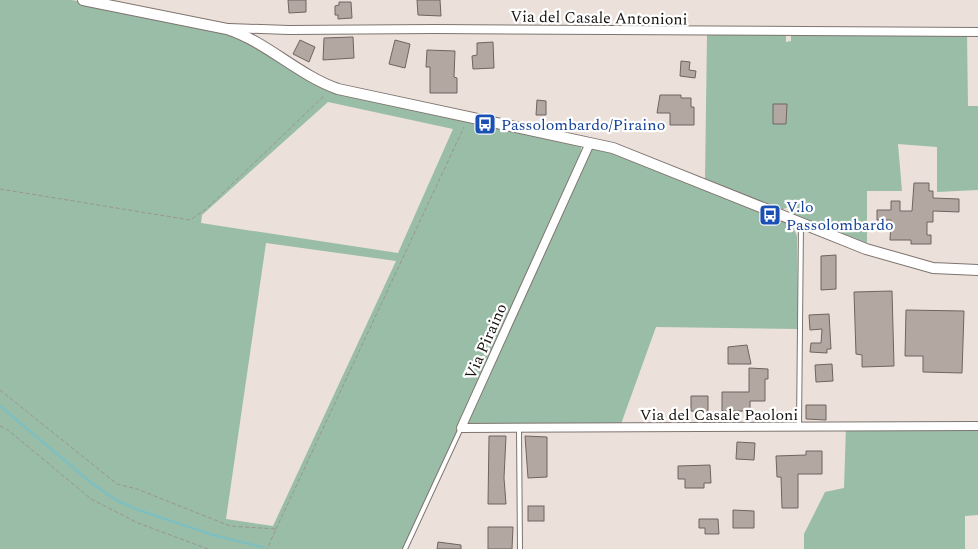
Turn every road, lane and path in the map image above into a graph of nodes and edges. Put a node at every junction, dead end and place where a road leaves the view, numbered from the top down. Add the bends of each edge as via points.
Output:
1 (83, 0) edge
2 (219, 27) junction
3 (978, 32) edge
4 (333, 88) junction
5 (468, 117) junction
6 (590, 143) junction
7 (0, 190) edge
8 (801, 225) junction
9 (978, 270) edge
10 (0, 390) edge
11 (0, 426) edge
12 (978, 426) edge
13 (461, 428) junction
14 (518, 428) junction
15 (799, 428) junction
16 (276, 529) junction
17 (208, 549) edge
18 (267, 549) edge
19 (405, 549) edge
20 (520, 549) edge

1 - 2 street
2 - 3 street, Via del Casale Antonioni via 289,30
2 - 4 street via 245,36
4 - 5 street
4 - 7 path via 206,209 190,220
5 - 6 street
5 - 16 path
6 - 8 street via 639,157
6 - 13 street, Via Piraino
8 - 9 street via 922,266
8 - 15 lane
10 - 16 path via 117,484 230,526
11 - 17 path via 90,500 138,523
12 - 15 street, Via del Casale Paoloni
13 - 14 street, Via del Casale Paoloni
13 - 19 lane, Via Piraino
14 - 15 street, Via del Casale Paoloni
14 - 20 lane
16 - 18 path

